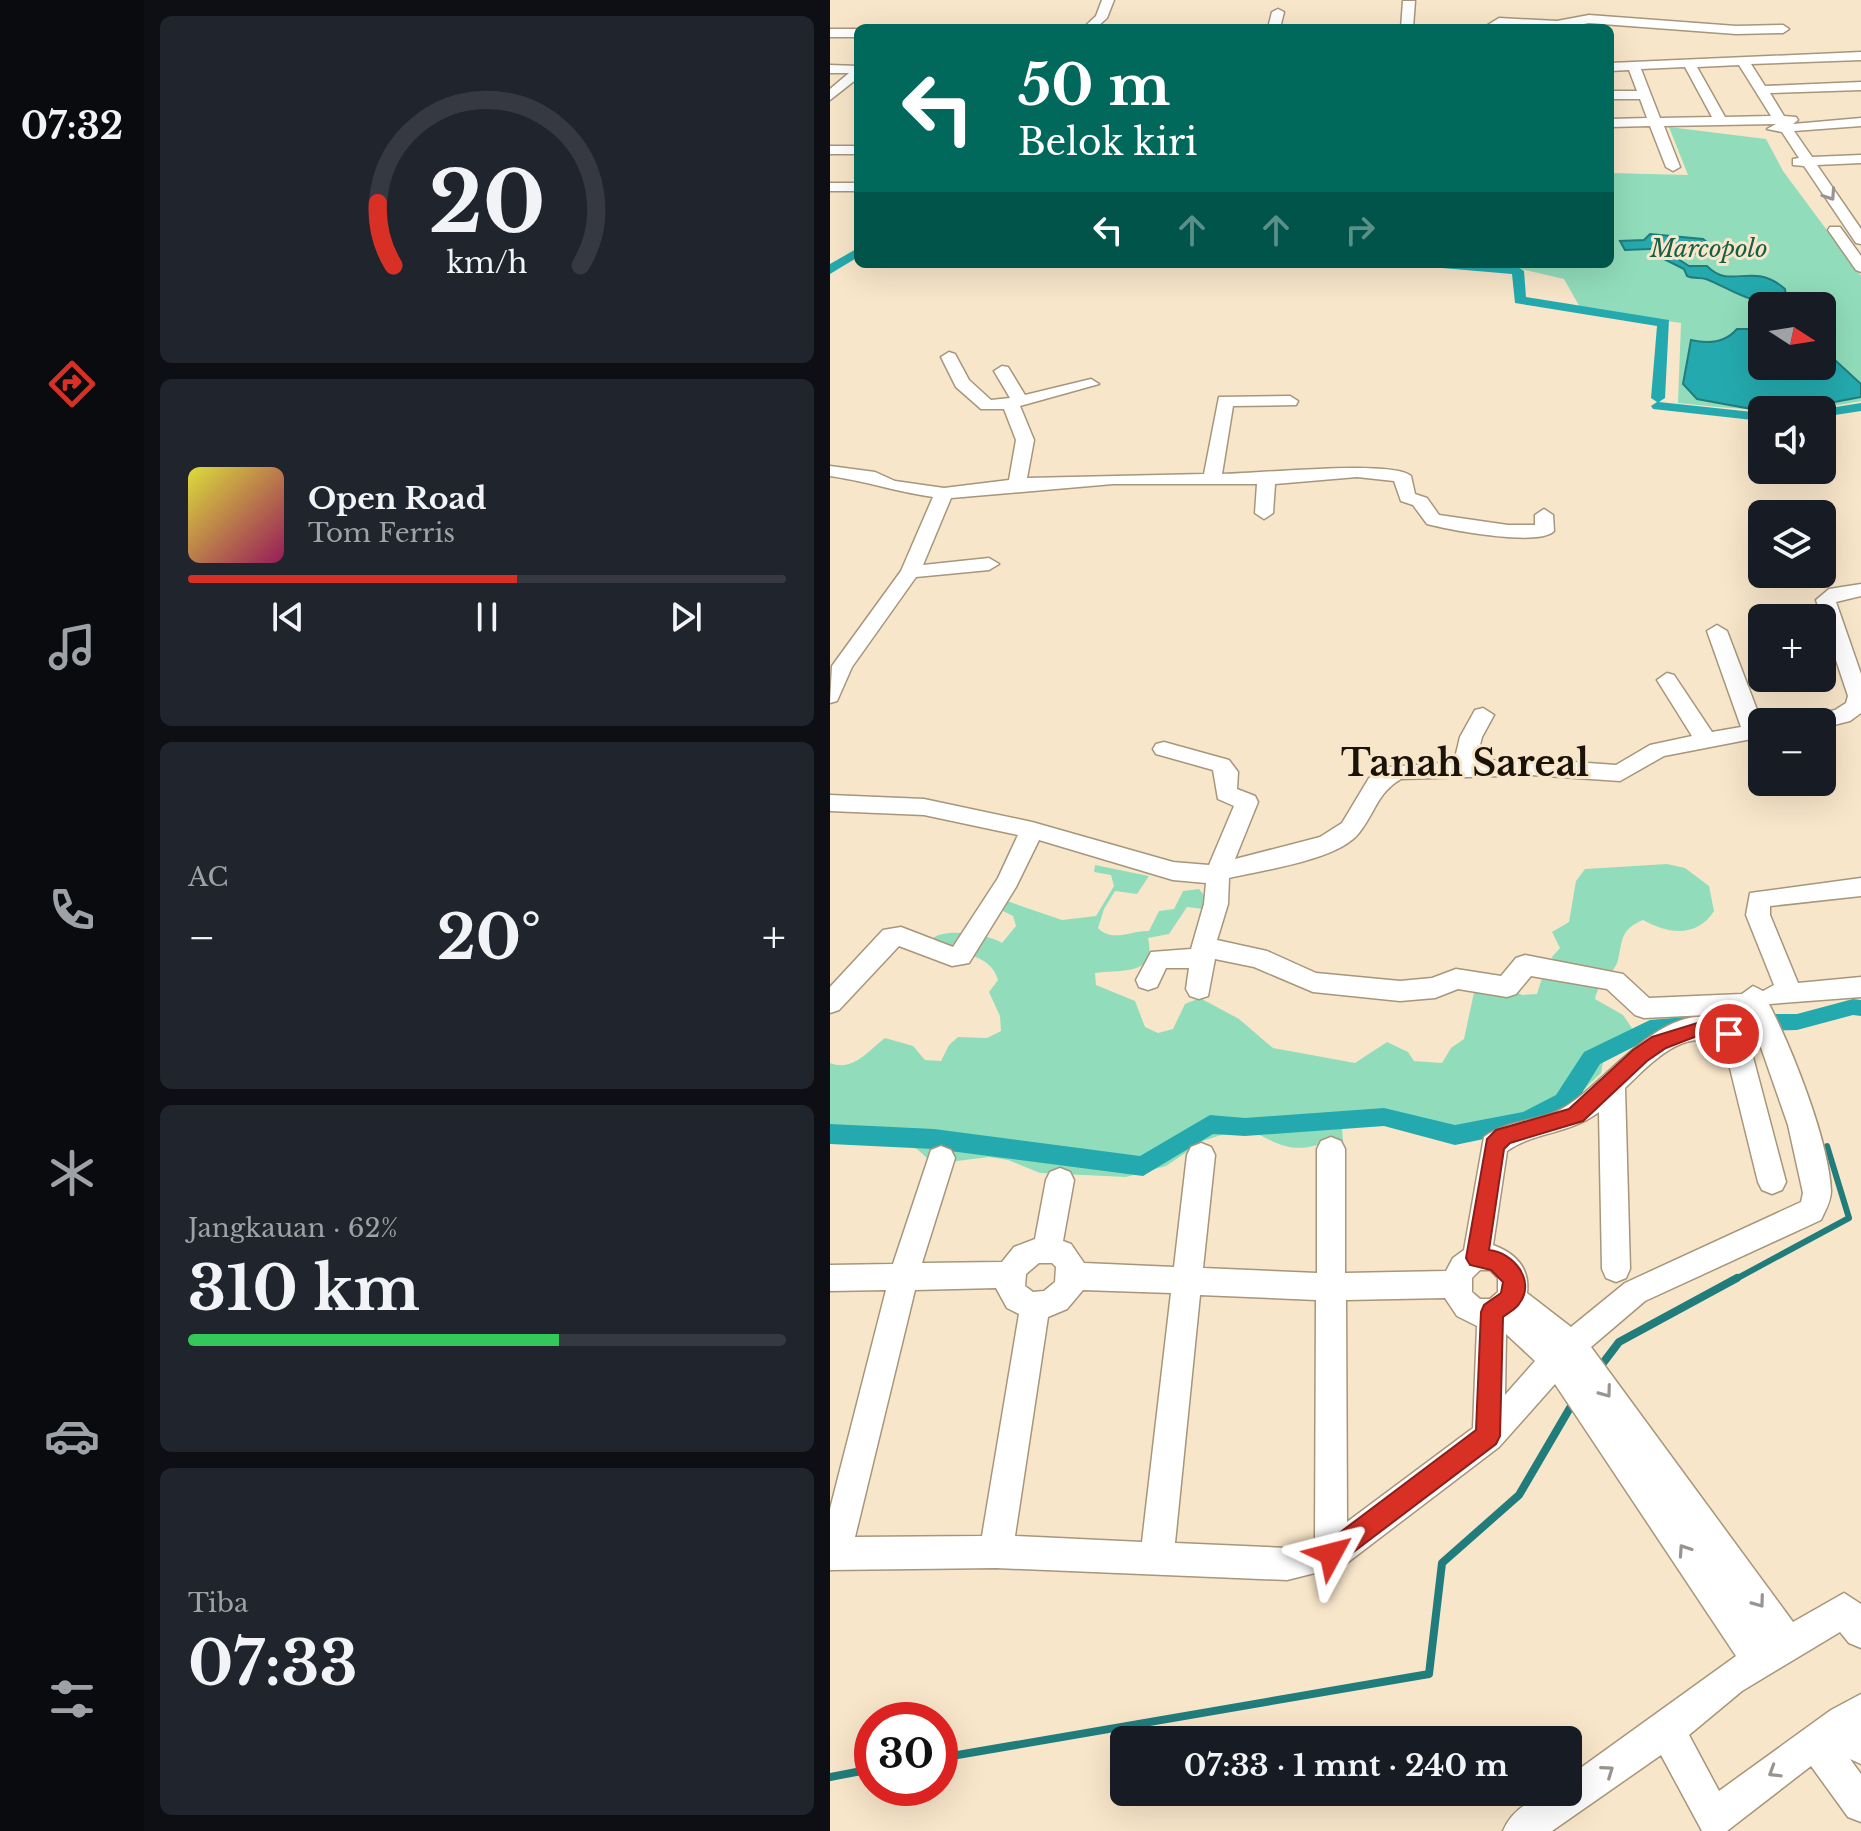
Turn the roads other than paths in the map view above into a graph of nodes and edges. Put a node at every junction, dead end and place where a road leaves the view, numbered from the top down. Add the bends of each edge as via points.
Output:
1 (1108, 0) edge
2 (1409, 1) edge
3 (1504, 5) dead end
4 (1278, 12) dead end
5 (1094, 24) edge
6 (1275, 24) edge
7 (1407, 24) edge
8 (1494, 24) edge
9 (1559, 24) edge
10 (1783, 29) dead end
11 (830, 33) edge
12 (854, 33) edge
13 (1861, 56) edge
14 (1805, 61) junction
15 (1745, 64) junction
16 (1690, 65) junction
17 (1614, 67) edge
18 (1634, 67) junction
19 (830, 69) edge
20 (854, 75) edge
21 (854, 76) edge
22 (854, 78) edge
23 (830, 81) edge
24 (1861, 86) edge
25 (1827, 87) junction
26 (1760, 90) junction
27 (1614, 95) edge
28 (1644, 95) junction
29 (830, 96) edge
30 (1861, 120) edge
31 (1715, 122) junction
32 (1614, 123) edge
33 (1658, 124) junction
34 (1774, 125) junction
35 (830, 150) edge
36 (854, 150) edge
37 (1861, 159) edge
38 (1809, 162) junction
39 (1791, 163) junction
40 (1673, 167) dead end
41 (830, 187) edge
42 (854, 187) edge
43 (1861, 240) edge
44 (1859, 261) edge
45 (949, 357) dead end
46 (1002, 371) dead end
47 (1091, 384) dead end
48 (1290, 401) dead end
49 (1015, 402) junction
50 (830, 471) edge
51 (1212, 479) junction
52 (1266, 479) junction
53 (1017, 484) junction
54 (944, 493) junction
55 (1264, 513) dead end
56 (1544, 515) dead end
57 (989, 564) dead end
58 (910, 572) junction
59 (1861, 590) edge
60 (1717, 631) dead end
61 (1667, 680) dead end
62 (830, 696) edge
63 (1748, 708) edge
64 (1483, 715) dead end
65 (1836, 717) edge
66 (1748, 732) edge
67 (1706, 740) junction
68 (1164, 749) dead end
69 (1463, 770) junction
70 (830, 803) edge
71 (1032, 830) junction
72 (1218, 872) junction
73 (1861, 887) edge
74 (1203, 952) junction
75 (1148, 980) dead end
76 (1861, 987) edge
77 (1199, 989) dead end
78 (1790, 994) junction
79 (1715, 999) dead end
80 (1756, 1001) junction
81 (830, 1003) edge
82 (1612, 1080) junction
83 (1331, 1149) dead end
84 (1201, 1155) dead end
85 (941, 1158) dead end
86 (1060, 1180) dead end
87 (1772, 1182) dead end
88 (1047, 1249) junction
89 (1477, 1258) junction
90 (1616, 1269) dead end
91 (1010, 1275) junction
92 (904, 1276) junction
93 (1072, 1276) junction
94 (830, 1278) edge
95 (1187, 1283) junction
96 (1455, 1284) junction
97 (1334, 1287) junction
98 (1035, 1306) junction
99 (1501, 1306) junction
100 (1565, 1354) junction
101 (1488, 1436) junction
102 (996, 1552) junction
103 (833, 1554) edge
104 (1331, 1554) junction
105 (1157, 1557) junction
106 (1855, 1613) edge
107 (1774, 1652) junction
108 (1667, 1730) junction
109 (1845, 1731) edge
110 (1861, 1804) edge
111 (1705, 1824) edge
112 (1521, 1831) edge

1 - 5 street
2 - 7 street
3 - 8 street
4 - 6 street
9 - 10 street via 1589,19
11 - 12 street
13 - 14 street
14 - 15 street
14 - 25 street
15 - 16 street
15 - 26 street
16 - 18 street
16 - 31 street
17 - 18 street
18 - 28 street
19 - 20 street
21 - 23 street
22 - 29 street
24 - 25 street
25 - 26 street
26 - 34 street
27 - 28 street
28 - 33 street
30 - 34 street
31 - 33 street
31 - 34 street
32 - 33 street
33 - 40 street
34 - 38 street
34 - 39 street
35 - 36 street
37 - 38 street
38 - 39 street
38 -> 43 street
39 - 44 street
41 - 42 street
45 - 49 street via 962,383 987,405
46 - 49 street
47 - 49 street
48 - 51 street via 1225,401
49 - 53 street via 1025,440
50 - 54 street
51 - 52 street
51 - 53 street
52 - 55 street
52 - 56 street via 1357,472 1402,476 1406,495 1421,502 1430,518 1498,530 1545,531
53 - 54 street
54 - 58 street
57 - 58 street
58 - 62 street via 842,666
59 - 65 street via 1826,600 1858,696 1856,706
60 - 63 street
61 - 67 street
64 - 69 street
66 - 67 street
67 - 69 street via 1658,750 1620,773 1532,767
68 - 72 street via 1221,765 1227,772 1226,793 1247,800
69 - 72 street via 1385,776 1350,829 1328,843
70 - 71 street via 924,807
71 - 72 street via 1173,871
71 - 81 street via 1008,881 960,956 892,937
72 - 74 street
73 - 78 street via 1758,899 1758,915
74 - 75 street via 1160,959
74 - 77 street
74 - 80 street via 1258,958 1313,982 1400,991 1435,988 1456,979 1507,987 1525,965 1614,981 1644,1008
76 - 78 street
78 - 80 street
79 - 80 street
80 - 100 street via 1814,1171 1818,1196 1811,1211 1635,1292
82 - 87 street via 1659,1043 1683,1033 1707,1027 1729,1034 1736,1042
82 - 89 street via 1576,1115 1504,1137 1494,1145
82 - 90 street
83 - 97 street
84 - 95 street
85 - 92 street
86 - 88 street
88 - 91 street via 1021,1258
88 - 93 street via 1061,1253
89 - 96 street via 1461,1267
89 - 99 street via 1505,1266 1514,1282
91 - 92 street
91 - 98 street via 1016,1299
92 - 94 street
92 - 103 street
93 - 95 street
93 - 98 street via 1056,1301
95 - 97 street
95 - 105 street
96 - 97 street
96 - 99 street via 1467,1306
97 - 104 street
98 - 102 street
99 - 100 street
99 - 101 street
100 - 101 street
100 - 107 street
101 - 104 street
102 - 103 street
102 - 105 street
104 - 105 street via 1287,1564
106 - 107 street
107 - 108 street
108 - 111 street
112 -> 108 street
109 - 110 street
109 -> 111 street via 1755,1784

